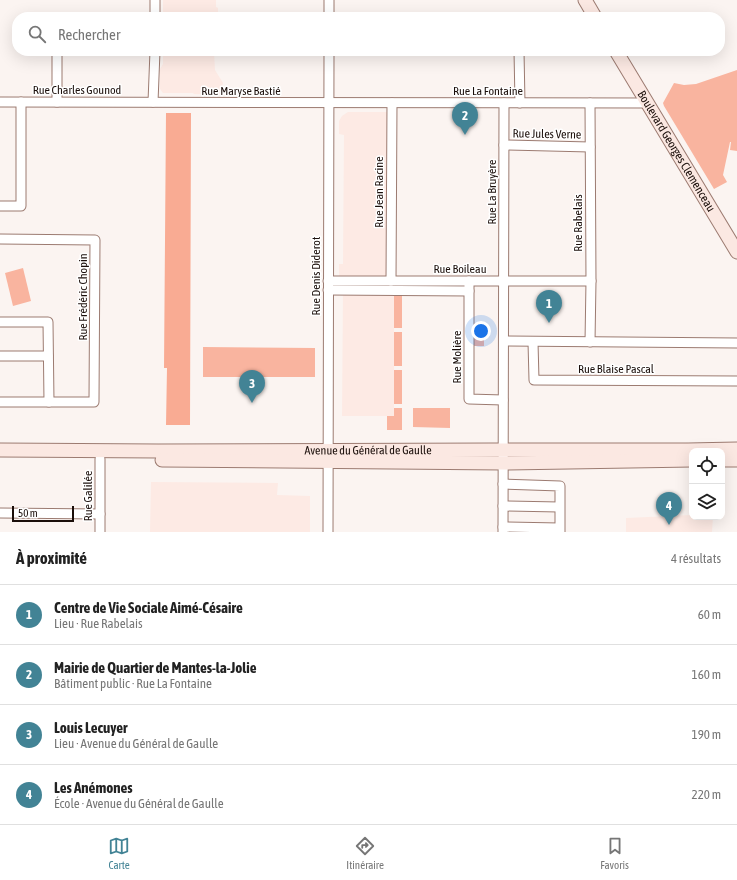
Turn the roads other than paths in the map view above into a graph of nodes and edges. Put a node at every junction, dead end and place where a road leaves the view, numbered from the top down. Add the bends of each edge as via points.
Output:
1 (155, 0) edge
2 (329, 0) edge
3 (585, 0) edge
4 (155, 12) edge
5 (329, 12) edge
6 (592, 12) edge
7 (57, 56) edge
8 (155, 56) edge
9 (329, 56) edge
10 (520, 56) edge
11 (619, 56) edge
12 (0, 102) edge
13 (21, 102) junction
14 (57, 102) junction
15 (153, 102) junction
16 (328, 103) junction
17 (392, 103) junction
18 (504, 103) junction
19 (520, 103) junction
20 (590, 103) junction
21 (647, 103) junction
22 (504, 145) junction
23 (590, 147) junction
24 (0, 206) edge
25 (0, 239) edge
26 (737, 252) edge
27 (328, 281) junction
28 (391, 281) junction
29 (469, 281) junction
30 (504, 281) junction
31 (591, 281) junction
32 (328, 290) junction
33 (469, 291) junction
34 (0, 322) edge
35 (504, 342) junction
36 (533, 342) junction
37 (590, 342) junction
38 (737, 343) edge
39 (737, 350) edge
40 (0, 356) edge
41 (48, 356) junction
42 (737, 382) edge
43 (503, 400) junction
44 (0, 402) edge
45 (48, 402) junction
46 (737, 449) edge
47 (0, 450) edge
48 (503, 450) junction
49 (328, 456) junction
50 (0, 459) edge
51 (100, 459) junction
52 (689, 460) edge
53 (725, 460) edge
54 (737, 460) edge
55 (503, 463) junction
56 (503, 484) junction
57 (503, 506) junction
58 (559, 507) junction
59 (0, 513) edge
60 (100, 514) junction
61 (503, 530) edge
62 (560, 530) edge
63 (100, 532) edge
64 (328, 532) edge

1 - 4 street
2 - 5 street
3 - 6 main road
7 - 14 street
8 - 15 street
9 - 16 street, Rue Denis Diderot
10 - 19 street
11 - 21 main road, Boulevard Georges Clemenceau
12 - 13 street, Rue Charles Gounod
13 - 14 street, Rue Charles Gounod
13 - 24 street via 21,206
14 - 15 street, Rue Charles Gounod
15 - 16 street, Rue Maryse Bastié
16 - 17 street, Rue La Fontaine
16 - 27 street, Rue Denis Diderot
17 - 18 street, Rue La Fontaine
17 - 28 street, Rue Jean Racine
18 - 19 street, Rue La Fontaine
18 - 22 street, Rue La Bruyère
19 - 20 street, Rue La Fontaine
20 - 21 street, Rue La Fontaine
20 - 23 street, Rue Rabelais
21 - 26 main road, Boulevard Georges Clemenceau
22 - 23 street, Rue Jules Verne
22 - 30 street, Rue La Bruyère
23 - 31 street, Rue Rabelais
25 - 45 street, Rue Frédéric Chopin via 95,240 94,402
27 - 28 street, Rue Boileau
27 - 32 street, Rue Denis Diderot
28 - 29 street, Rue Boileau
29 - 30 street, Rue Boileau
29 - 33 street, Rue Molière
30 - 31 street, Rue Boileau
30 - 35 street
31 - 37 street, Rue Rabelais
32 - 33 street
32 - 49 street, Rue Denis Diderot
33 - 43 street, Rue Molière via 469,399
34 - 41 street via 48,322
35 - 36 street
35 - 43 street
36 - 37 street
36 - 42 street, Rue Blaise Pascal via 534,380
37 - 38 street
38 - 39 street
40 - 41 street
41 - 45 street
43 - 48 street
44 - 45 street
46 - 48 main road, Avenue du Général de Gaulle
47 - 49 main road, Avenue du Général de Gaulle
48 - 49 main road, Avenue du Général de Gaulle
48 - 55 street
49 - 51 main road, Avenue du Général de Gaulle
49 - 55 main road, Avenue du Général de Gaulle
49 - 64 street, Rue Denis Diderot
50 - 51 main road, Avenue du Général de Gaulle
51 - 60 street, Rue Galilée
52 - 55 main road, Avenue du Général de Gaulle
53 - 54 main road
55 - 56 street
56 - 57 street
56 - 58 street via 560,486
57 - 58 street
57 - 61 street
58 - 62 street
59 - 60 street
60 - 63 street, Rue Galilée
61 - 62 street

